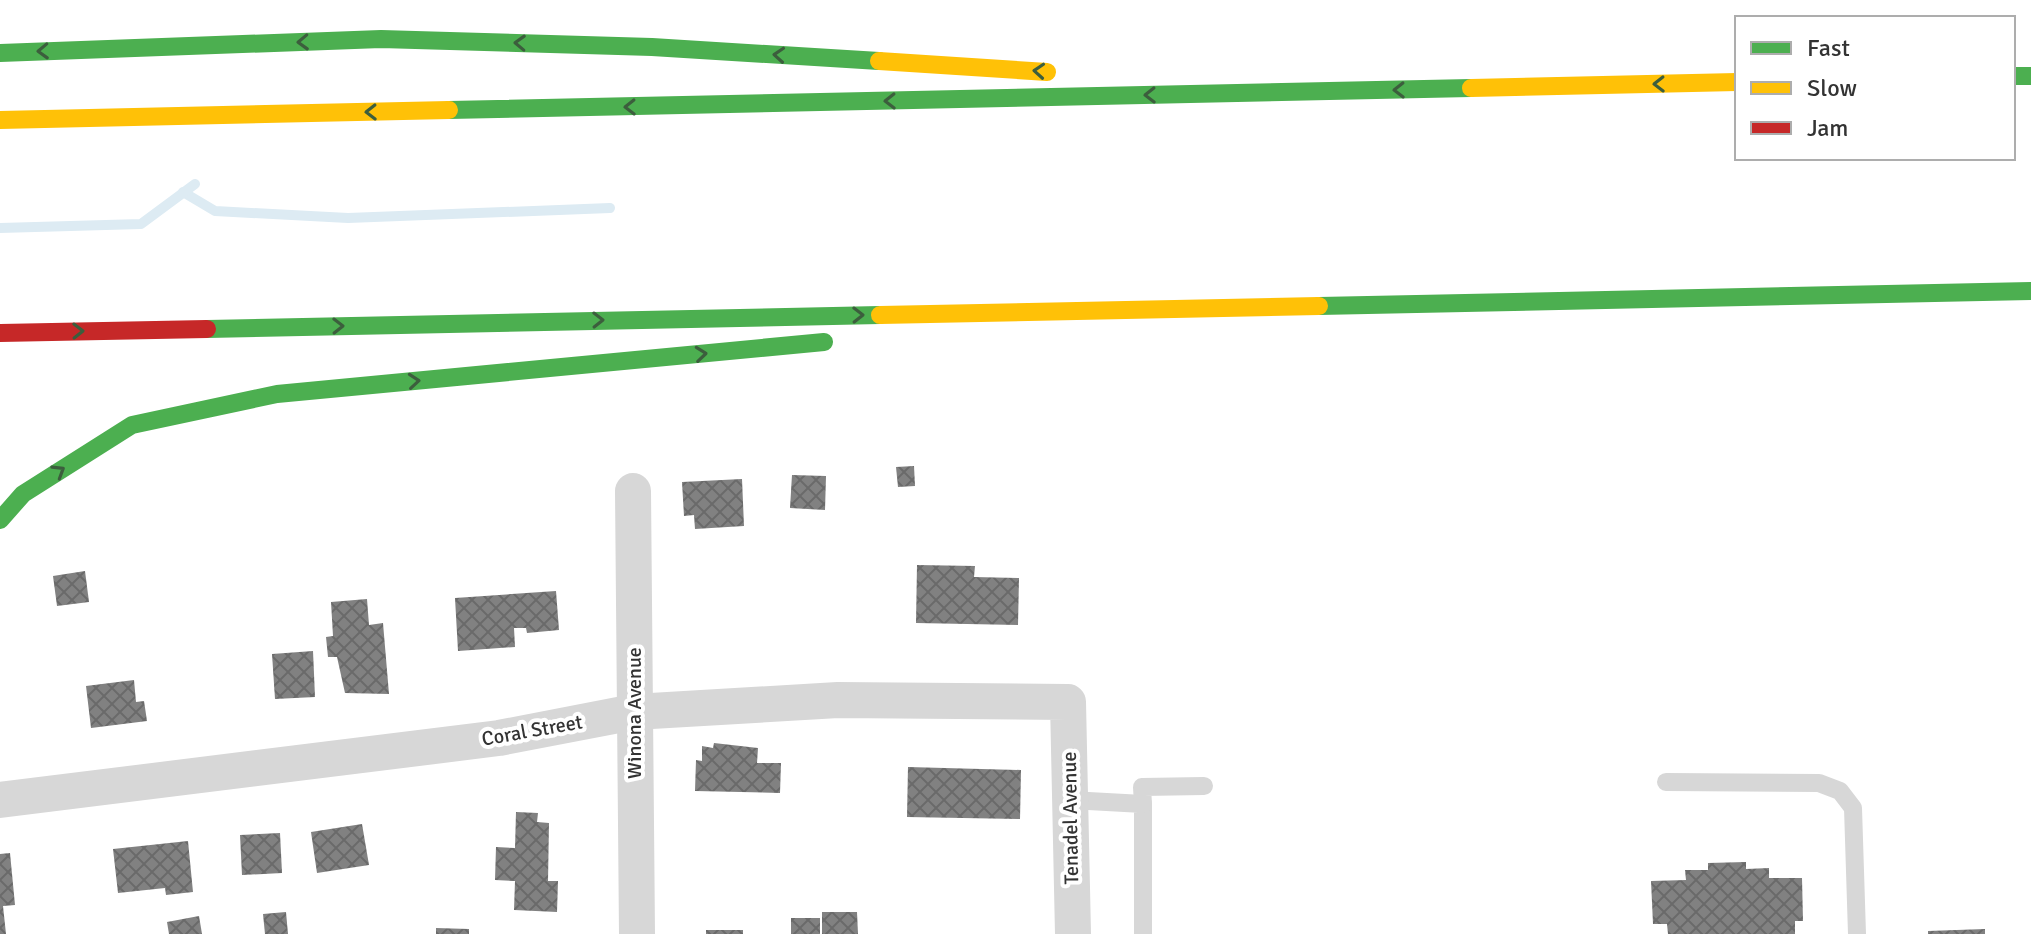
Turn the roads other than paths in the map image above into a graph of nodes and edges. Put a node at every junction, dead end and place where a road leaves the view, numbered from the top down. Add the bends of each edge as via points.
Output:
1 (0, 53) edge
2 (1062, 73) dead end
3 (1124, 77) dead end
4 (1735, 82) edge
5 (1340, 91) junction
6 (0, 120) edge
7 (2031, 291) edge
8 (1148, 309) junction
9 (0, 333) edge
10 (909, 333) dead end
11 (846, 339) dead end
12 (633, 491) dead end
13 (0, 520) edge
14 (1068, 702) joint
15 (634, 712) junction
16 (1666, 782) dead end
17 (1204, 786) dead end
18 (0, 800) edge
19 (1070, 800) junction
20 (1143, 804) junction
21 (637, 934) edge
22 (1073, 934) edge
23 (1143, 934) edge
24 (1857, 934) edge

2 -> 1 highway via 652,47 381,39
3 - 5 highway
4 -> 5 highway
5 -> 6 highway
7 - 8 highway
9 -> 8 highway
8 - 10 highway
13 -> 11 highway via 23,494 132,425 262,397
12 - 15 street, Winona Avenue
14 - 15 street, Coral Street via 838,700
14 - 19 street, Tenadel Avenue
15 - 18 street, Coral Street via 499,738
15 - 21 street, Winona Avenue
16 - 24 lane via 1819,783 1840,791 1853,808
17 - 20 lane via 1142,787
19 - 20 lane
19 - 22 street, Tenadel Avenue
20 - 23 lane

